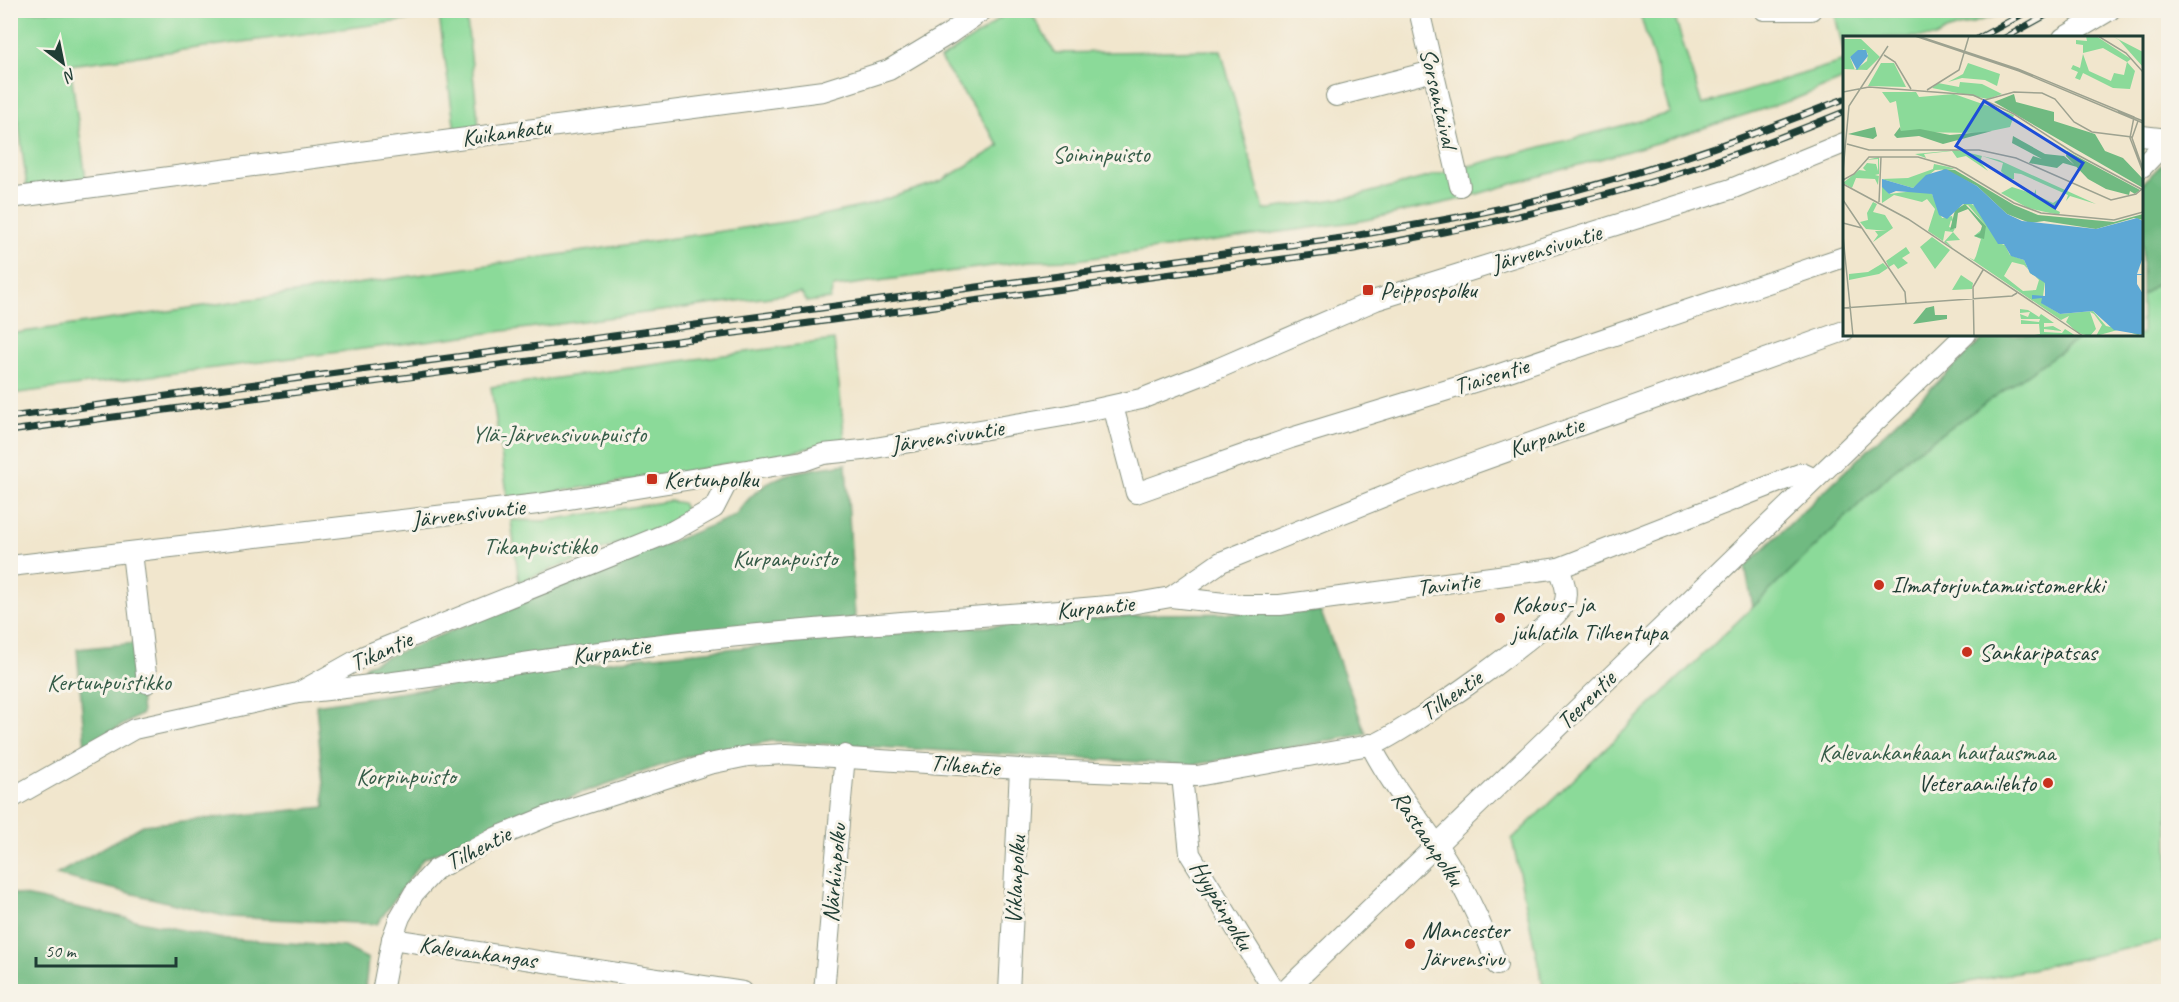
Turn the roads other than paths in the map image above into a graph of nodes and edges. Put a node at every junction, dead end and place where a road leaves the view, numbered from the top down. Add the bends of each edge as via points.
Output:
1 (983, 10) edge
2 (1419, 10) edge
3 (1764, 10) edge
4 (1811, 10) edge
5 (2110, 10) edge
6 (2066, 36) edge
7 (1433, 71) junction
8 (1336, 96) dead end
9 (2143, 136) edge
10 (2169, 139) edge
11 (1843, 143) edge
12 (2143, 166) edge
13 (1460, 186) dead end
14 (10, 198) edge
15 (1843, 258) edge
16 (1843, 332) edge
17 (1964, 336) edge
18 (1113, 406) junction
19 (732, 473) junction
20 (1815, 479) junction
21 (132, 552) junction
22 (10, 566) edge
23 (1559, 568) junction
24 (1171, 597) junction
25 (147, 683) dead end
26 (298, 693) junction
27 (1370, 744) junction
28 (845, 755) junction
29 (1020, 769) junction
30 (1182, 776) junction
31 (10, 799) edge
32 (1437, 846) junction
33 (392, 939) junction
34 (1497, 965) dead end
35 (382, 992) edge
36 (743, 992) edge
37 (824, 992) edge
38 (1010, 992) edge
39 (1275, 992) edge
40 (1284, 992) edge

1 - 14 street, Kuikankatu via 889,70 823,91
2 - 7 street, Sorsantaival
3 - 4 street
5 - 6 street
7 - 8 street
7 - 13 street, Sorsantaival
9 - 10 street
10 - 12 street
11 - 18 street, Järvensivuntie via 1710,196 1392,294 1216,369
15 - 18 street, Tiaisentie via 1500,374 1290,438 1136,493
16 - 24 street, Kurpantie via 1405,488 1221,562
17 - 20 street, Teerentie
18 - 19 street, Järvensivuntie via 838,451
19 - 21 street, Järvensivuntie via 538,504
19 - 26 street, Tikantie via 714,508 703,516 364,656
20 - 23 street, Tavintie via 1802,473
20 - 32 street, Teerentie
21 - 22 street, Järvensivuntie
21 - 25 street
23 - 24 street, Tavintie via 1280,605
23 - 27 street, Tilhentie via 1567,591 1564,605 1547,625 1454,695 1388,739
24 - 26 street, Kurpantie via 1120,605 869,623 629,648 380,686
26 - 31 street, Tikantie via 142,725
27 - 30 street, Tilhentie
27 - 32 street, Rastaanpolku via 1387,778
28 - 29 street, Tilhentie
28 - 33 street, Tilhentie via 748,756 718,762 548,816 495,838 435,870 414,893
28 - 37 street, Närhinpolku
29 - 30 street, Tilhentie
29 - 38 street, Viklanpolku
30 - 39 street, Hyypänpolku via 1190,854
32 - 34 street, Rastaanpolku via 1471,903
32 - 40 street, Teerentie
33 - 35 street, Tilhentie
33 - 36 street, Kalevankangas

